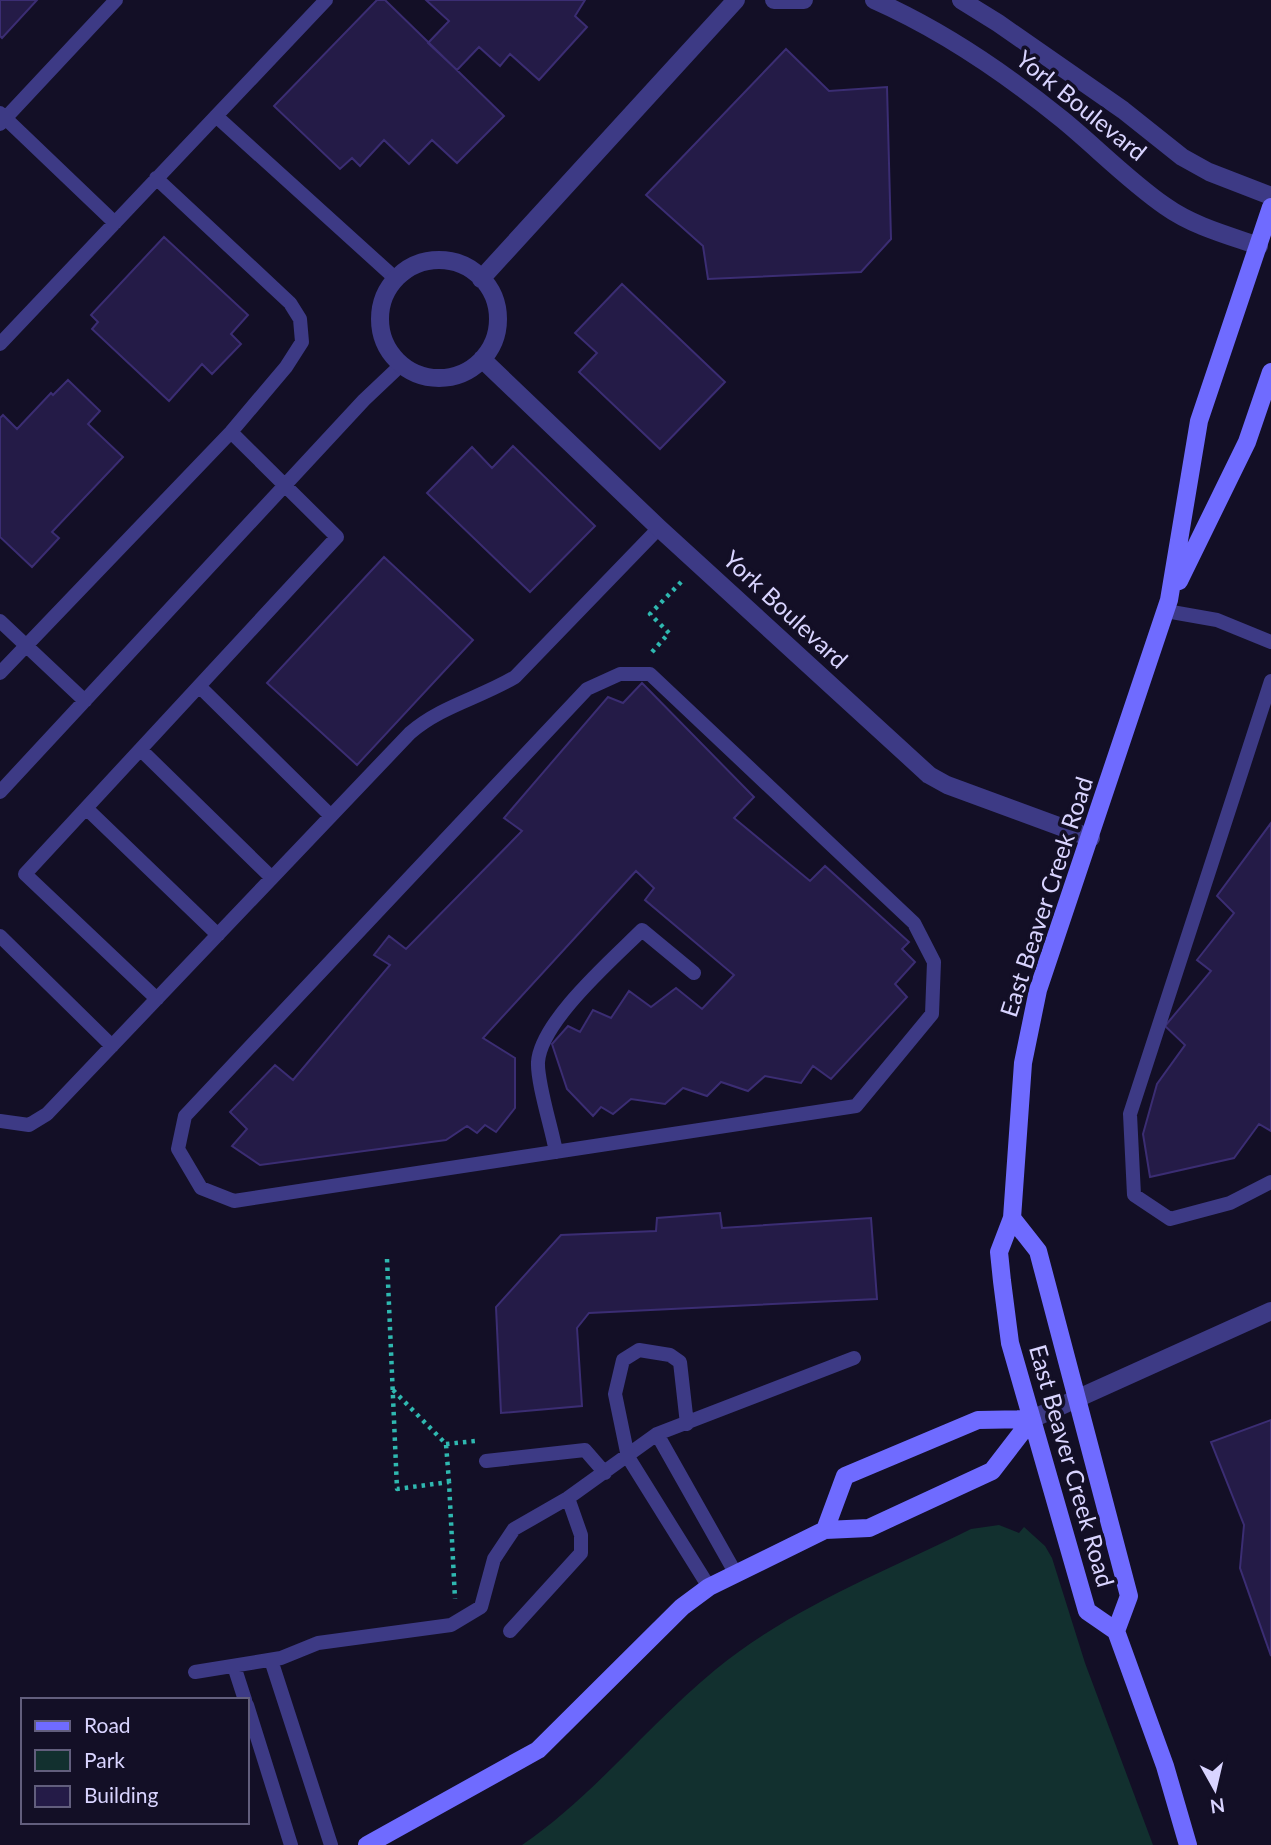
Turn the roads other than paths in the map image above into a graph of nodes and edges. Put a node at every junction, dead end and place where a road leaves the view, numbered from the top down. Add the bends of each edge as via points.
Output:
1 (116, 0) edge
2 (326, 0) edge
3 (736, 0) edge
4 (774, 0) edge
5 (804, 0) edge
6 (874, 0) edge
7 (961, 0) edge
8 (216, 116) junction
9 (2, 118) edge
10 (156, 178) junction
11 (1271, 196) edge
12 (1271, 208) edge
13 (115, 223) junction
14 (1265, 248) edge
15 (396, 279) junction
16 (481, 279) junction
17 (0, 344) edge
18 (482, 359) junction
19 (401, 365) junction
20 (1271, 372) edge
21 (231, 432) junction
22 (286, 487) junction
23 (659, 528) junction
24 (1168, 605) junction
25 (0, 621) edge
26 (1271, 642) edge
27 (26, 645) junction
28 (0, 673) edge
29 (1271, 681) edge
30 (200, 687) junction
31 (85, 701) junction
32 (142, 751) junction
33 (0, 792) edge
34 (87, 809) junction
35 (331, 816) junction
36 (1091, 838) junction
37 (272, 878) junction
38 (218, 935) junction
39 (0, 936) edge
40 (694, 973) dead end
41 (157, 999) junction
42 (112, 1046) junction
43 (0, 1121) edge
44 (556, 1152) junction
45 (1271, 1182) edge
46 (1012, 1217) junction
47 (1271, 1311) edge
48 (854, 1358) dead end
49 (1076, 1401) junction
50 (1032, 1419) junction
51 (687, 1424) junction
52 (657, 1434) junction
53 (628, 1457) junction
54 (486, 1461) dead end
55 (605, 1473) junction
56 (568, 1498) junction
57 (825, 1530) junction
58 (736, 1574) junction
59 (709, 1587) junction
60 (510, 1631) dead end
61 (1116, 1631) junction
62 (271, 1660) junction
63 (234, 1665) junction
64 (194, 1672) dead end
65 (245, 1698) edge
66 (248, 1708) edge
67 (291, 1845) edge
68 (331, 1845) edge
69 (367, 1845) edge
70 (1188, 1845) edge

1 - 9 lane
2 - 8 lane
3 - 16 street
4 - 5 street
6 - 14 street, York Boulevard via 993,68 1166,206 1193,222
7 - 11 street, York Boulevard via 1112,102 1182,157
8 - 10 lane
8 - 15 lane
9 - 13 lane
10 - 13 lane
10 - 21 lane via 290,303 300,318 302,342 286,368
12 - 14 street, East Beaver Creek Road
13 - 17 lane
14 - 24 street, East Beaver Creek Road via 1199,421
15 - 16 street via 413,267 442,261 462,265
15 - 19 street via 382,303 380,323 386,346
16 - 18 street via 496,308 496,334
18 - 19 street via 446,378 420,375
18 - 23 street, York Boulevard
19 - 22 lane
20 - 24 street, East Beaver Creek Road via 1247,442
21 - 22 lane
21 - 27 lane
22 - 30 lane via 337,537
22 - 31 lane
23 - 35 lane via 515,677 429,717
23 - 36 street, York Boulevard via 929,775
24 - 26 lane
24 - 36 street, East Beaver Creek Road
25 - 27 lane
27 - 28 lane
27 - 31 lane
29 - 45 lane via 1130,1114 1134,1195 1170,1219 1230,1203
30 - 32 lane
30 - 35 lane
31 - 33 lane
32 - 34 lane
32 - 37 lane
34 - 38 lane
34 - 41 lane via 25,874
35 - 37 lane
36 - 46 street, East Beaver Creek Road via 1038,990 1023,1063
37 - 38 lane
38 - 41 lane
39 - 42 lane
40 - 44 lane via 642,930 588,983 543,1038 538,1064
41 - 42 lane
42 - 43 lane via 47,1114 29,1125
44 - 44 lane via 856,1107 932,1014 934,962 914,923 650,674 620,674 587,689 185,1116 178,1149 201,1188 234,1201
46 - 49 street, East Beaver Creek Road via 1038,1251
46 - 50 street, East Beaver Creek Road via 999,1252 1010,1343
47 - 49 street
48 - 51 lane
49 - 50 street
49 - 61 street, East Beaver Creek Road via 1129,1596
50 - 57 street via 992,1471 869,1528
50 - 57 street via 978,1420 845,1476
50 - 61 street, East Beaver Creek Road via 1087,1611
51 - 52 lane
51 - 53 lane via 680,1362 670,1355 639,1350 623,1360 615,1394
52 - 53 lane
52 - 58 lane
53 - 55 lane
53 - 59 lane
54 - 55 lane via 584,1450
55 - 56 lane
56 - 60 lane via 582,1553
56 - 62 lane via 514,1529 494,1559 481,1607 451,1625 318,1643
57 - 58 street
58 - 59 street
59 - 69 street via 682,1607 538,1749
61 - 70 street
62 - 63 lane
62 - 68 lane
63 - 64 lane
63 - 65 lane
66 - 67 lane

